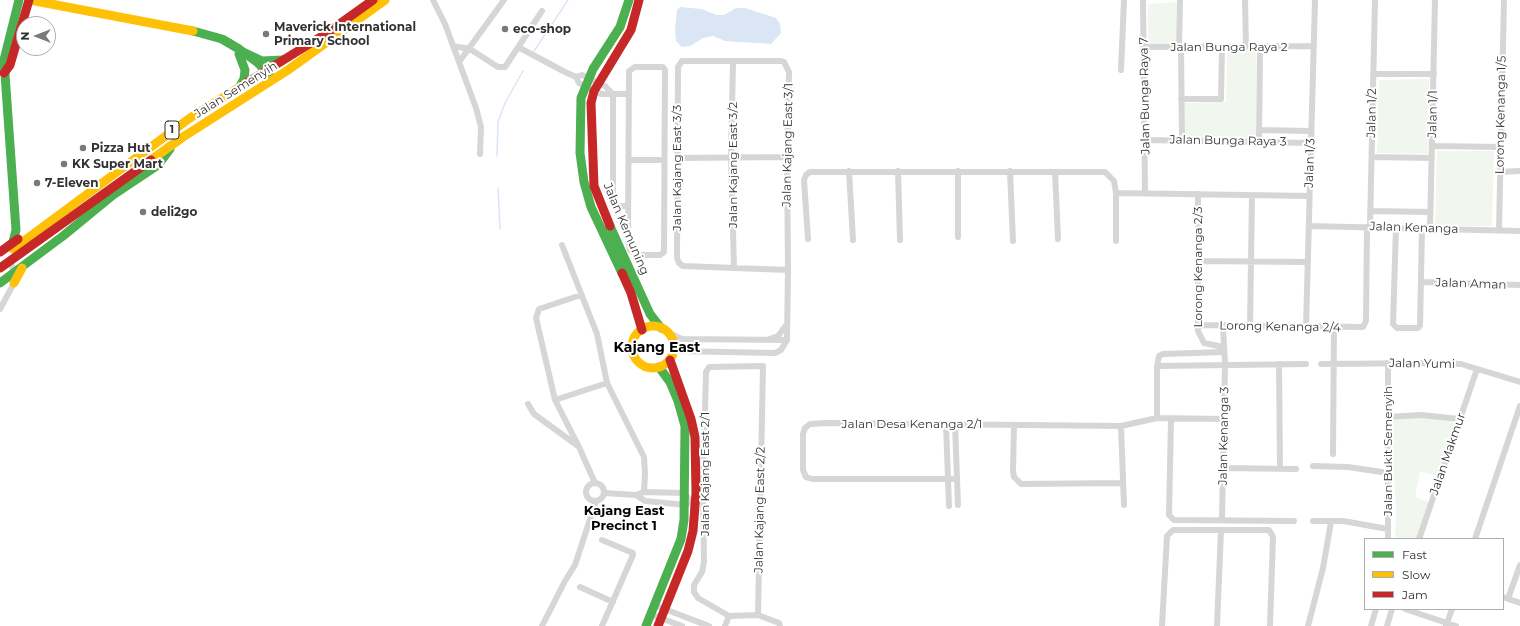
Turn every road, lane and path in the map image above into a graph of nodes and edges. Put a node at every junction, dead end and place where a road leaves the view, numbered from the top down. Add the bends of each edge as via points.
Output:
1 (19, 0) edge
2 (29, 0) edge
3 (373, 0) edge
4 (385, 0) edge
5 (433, 0) edge
6 (504, 0) edge
7 (629, 0) edge
8 (639, 0) edge
9 (1124, 0) edge
10 (1144, 0) edge
11 (1180, 0) edge
12 (1245, 0) edge
13 (1315, 0) edge
14 (1375, 0) edge
15 (1435, 0) edge
16 (1504, 0) edge
17 (542, 11) dead end
18 (453, 46) junction
19 (1314, 46) junction
20 (518, 47) junction
21 (1144, 47) junction
22 (1180, 47) junction
23 (1222, 47) junction
24 (1246, 47) junction
25 (1260, 47) junction
26 (470, 49) junction
27 (240, 52) junction
28 (285, 60) junction
29 (460, 62) junction
30 (733, 62) junction
31 (678, 67) joint
32 (1121, 70) dead end
33 (264, 72) junction
34 (2, 73) edge
35 (1373, 74) junction
36 (1434, 74) junction
37 (582, 80) junction
38 (270, 82) junction
39 (239, 88) junction
40 (600, 88) junction
41 (613, 94) junction
42 (629, 94) junction
43 (1181, 100) junction
44 (1259, 130) junction
45 (1311, 131) junction
46 (1145, 140) junction
47 (1182, 140) junction
48 (1259, 142) junction
49 (1311, 143) junction
50 (172, 146) junction
51 (1432, 146) junction
52 (1500, 147) junction
53 (480, 154) dead end
54 (732, 157) junction
55 (787, 157) junction
56 (1372, 157) junction
57 (677, 158) junction
58 (1432, 158) junction
59 (629, 160) junction
60 (664, 160) junction
61 (850, 171) junction
62 (898, 171) junction
63 (958, 171) junction
64 (1010, 171) junction
65 (1520, 171) edge
66 (1055, 172) junction
67 (1500, 172) junction
68 (1116, 193) junction
69 (1145, 193) junction
70 (88, 194) junction
71 (1198, 194) junction
72 (1252, 196) junction
73 (1310, 196) junction
74 (628, 206) junction
75 (1370, 211) junction
76 (1430, 212) junction
77 (1309, 226) junction
78 (1368, 227) junction
79 (1396, 228) junction
80 (1422, 229) junction
81 (1430, 229) junction
82 (1499, 230) junction
83 (1520, 230) edge
84 (958, 237) dead end
85 (628, 238) junction
86 (808, 239) dead end
87 (1058, 239) dead end
88 (853, 240) dead end
89 (900, 240) dead end
90 (1013, 240) dead end
91 (1116, 241) dead end
92 (13, 242) junction
93 (562, 245) dead end
94 (0, 252) edge
95 (622, 255) junction
96 (4, 260) edge
97 (1197, 261) junction
98 (1251, 261) junction
99 (1308, 262) junction
100 (26, 263) junction
101 (0, 268) edge
102 (734, 268) junction
103 (788, 270) junction
104 (14, 272) junction
105 (1422, 282) junction
106 (0, 283) edge
107 (14, 283) junction
108 (1520, 285) edge
109 (581, 295) junction
110 (0, 309) edge
111 (787, 324) junction
112 (1197, 325) junction
113 (1223, 326) junction
114 (1250, 326) junction
115 (1306, 327) junction
116 (1334, 327) junction
117 (1363, 327) joint
118 (661, 328) junction
119 (642, 330) junction
120 (671, 334) junction
121 (769, 340) junction
122 (787, 340) junction
123 (1224, 349) junction
124 (674, 351) junction
125 (670, 360) junction
126 (1388, 363) junction
127 (1225, 364) junction
128 (1279, 364) junction
129 (1306, 364) dead end
130 (1321, 364) dead end
131 (1334, 364) junction
132 (763, 366) joint
133 (1158, 366) junction
134 (659, 367) junction
135 (1477, 369) junction
136 (1520, 382) edge
137 (607, 383) junction
138 (555, 400) junction
139 (528, 404) dead end
140 (1520, 406) edge
141 (1388, 417) junction
142 (1157, 418) junction
143 (1171, 419) junction
144 (1224, 419) junction
145 (1460, 419) junction
146 (955, 424) junction
147 (946, 425) junction
148 (1014, 425) junction
149 (1121, 426) junction
150 (579, 447) junction
151 (1332, 454) dead end
152 (1313, 466) dead end
153 (1223, 468) junction
154 (1280, 469) junction
155 (1296, 469) dead end
156 (1388, 473) junction
157 (948, 479) junction
158 (957, 479) junction
159 (595, 483) junction
160 (1123, 483) junction
161 (644, 492) junction
162 (685, 492) junction
163 (604, 493) junction
164 (636, 495) junction
165 (690, 500) junction
166 (596, 501) junction
167 (958, 505) dead end
168 (1124, 505) dead end
169 (949, 506) dead end
170 (1222, 520) junction
171 (1313, 520) dead end
172 (1294, 522) dead end
173 (1331, 522) junction
174 (1388, 529) junction
175 (1221, 530) junction
176 (1388, 538) edge
177 (1419, 538) edge
178 (1475, 538) edge
179 (602, 540) dead end
180 (1520, 565) edge
181 (580, 587) dead end
182 (1506, 598) edge
183 (613, 602) junction
184 (1520, 603) edge
185 (654, 605) junction
186 (664, 609) junction
187 (1376, 610) edge
188 (1392, 610) edge
189 (1408, 610) edge
190 (1452, 610) edge
191 (650, 614) junction
192 (758, 615) junction
193 (729, 616) junction
194 (659, 622) edge
195 (1447, 625) edge
196 (542, 626) edge
197 (602, 626) edge
198 (646, 626) edge
199 (682, 626) edge
200 (709, 626) edge
201 (725, 626) edge
202 (780, 626) edge
203 (1162, 626) edge
204 (1217, 626) edge
205 (1270, 626) edge
206 (1308, 626) edge
207 (1371, 626) edge
208 (1387, 626) edge
209 (1456, 626) edge

1 - 34 street
2 - 27 street via 188,29
2 - 34 street via 10,65
3 - 28 street, Jalan Semenyih / 1
4 - 38 street, Jalan Semenyih / 1
5 - 18 street
6 - 26 street
7 - 37 street, Jalan Kemuning via 620,27 593,69
8 - 40 street, Jalan Kemuning via 631,30 604,72
9 - 32 street
10 - 21 street, Jalan Bunga Raya 7
11 - 22 street
12 - 24 street
13 - 19 street, Jalan 1/3
14 - 35 street, Jalan 1/2
15 - 36 street, Jalan 1/1
16 - 52 street, Lorong Kenanga 1/5
17 - 20 street
18 - 26 street
18 - 29 street
19 - 25 street, Jalan Bunga Raya 2
19 - 45 street, Jalan 1/3
20 - 26 street via 505,67 498,66
20 - 37 street
21 - 22 street, Jalan Bunga Raya 2
21 - 46 street, Jalan Bunga Raya 7
22 - 23 street, Jalan Bunga Raya 2
22 - 43 street
23 - 24 street, Jalan Bunga Raya 2
23 - 43 street via 1221,100
24 - 25 street, Jalan Bunga Raya 2
25 - 44 street
26 - 29 street
27 - 28 street via 262,60
27 - 33 street
27 - 39 street via 245,70
28 - 33 street, Jalan Semenyih / 1
29 - 53 street via 481,127
30 - 31 street, Jalan Kajang East 3/1 via 682,60
30 - 54 street, Jalan Kajang East 3/2
30 - 55 street, Jalan Kajang East 3/1 via 775,60 784,62 787,66 790,91
31 - 57 street, Jalan Kajang East 3/3
33 - 38 street
33 - 39 street, Jalan Semenyih / 1
34 - 92 street via 16,230
35 - 36 street
35 - 56 street, Jalan 1/2
36 - 51 street, Jalan 1/1
37 - 40 street
37 - 119 street, Jalan Kemuning via 580,153 584,182 594,214 631,293
38 - 50 street, Jalan Semenyih / 1
39 - 70 street, Jalan Semenyih / 1 via 190,118
40 - 41 street
40 - 95 street, Jalan Kemuning via 591,103 594,186
41 - 42 street
41 - 74 street via 613,202 617,206
42 - 59 street
42 - 60 street via 631,68 665,68
43 - 47 street
44 - 45 street
44 - 48 street
45 - 49 street, Jalan 1/3
46 - 47 street, Jalan Bunga Raya 3
46 - 69 street, Jalan Bunga Raya 7
47 - 48 street, Jalan Bunga Raya 3
48 - 49 street, Jalan Bunga Raya 3
49 - 73 street, Jalan 1/3
50 - 96 street, Jalan Semenyih / 1
50 - 100 street, 1 via 158,164
51 - 52 street
51 - 58 street, Jalan 1/1
52 - 67 street, Lorong Kenanga 1/5
54 - 55 street
54 - 57 street
54 - 102 street, Jalan Kajang East 3/2
55 - 103 street, Jalan Kajang East 3/1
56 - 58 street
56 - 75 street, Jalan 1/2
57 - 102 street, Jalan Kajang East 3/3 via 679,263 683,266
58 - 76 street, Jalan 1/1
59 - 60 street
59 - 74 street
60 - 85 street via 664,252 660,255 636,255 630,250
61 - 62 street
61 - 86 street via 810,172 806,175 804,180
61 - 88 street
62 - 63 street
62 - 89 street
63 - 64 street
63 - 84 street
64 - 66 street
64 - 90 street
65 - 67 street
66 - 68 street via 1105,172 1114,181
66 - 87 street
67 - 82 street, Lorong Kenanga 1/5
68 - 69 street
68 - 91 street
69 - 71 street
70 - 92 street via 64,206
70 - 96 street, Jalan Semenyih / 1
71 - 72 street
71 - 97 street, Lorong Kenanga 2/3
72 - 73 street
72 - 98 street
73 - 77 street, Jalan 1/3
74 - 85 street
75 - 76 street
75 - 78 street, Jalan 1/2
76 - 81 street, Jalan 1/1
77 - 78 street, Jalan Kenanga
77 - 99 street, Jalan 1/3
78 - 79 street, Jalan Kenanga
78 - 117 street, Jalan 1/2 via 1366,321
79 - 80 street, Jalan Kenanga
79 - 105 street via 1394,324 1397,328 1418,328
80 - 81 street, Jalan Kenanga
80 - 105 street
81 - 82 street, Jalan Kenanga
82 - 83 street, Jalan Kenanga
85 - 95 street
92 - 94 street
93 - 109 street
95 - 118 street, Jalan Kemuning via 650,314
96 - 101 street, Jalan Semenyih / 1
96 - 104 street
97 - 98 street
97 - 112 street, Lorong Kenanga 2/3
98 - 99 street
98 - 114 street
99 - 115 street, Jalan 1/3
100 - 104 street
100 - 107 street
102 - 103 street
103 - 111 street, Jalan Kajang East 3/1
104 - 106 street
104 - 107 street
105 - 108 street, Jalan Aman
107 - 110 street
109 - 137 street via 596,334
109 - 138 street via 539,309 536,313
111 - 121 street via 778,336
111 - 122 street, Jalan Kajang East 3/1
112 - 113 street, Lorong Kenanga 2/4
112 - 123 street, Lorong Kenanga 2/3 via 1204,344
113 - 114 street, Lorong Kenanga 2/4
113 - 123 street, Jalan Kenanga 3
114 - 115 street, Lorong Kenanga 2/4
115 - 116 street, Lorong Kenanga 2/4
116 - 117 street, Lorong Kenanga 2/4
116 - 131 street
118 - 119 street via 648,327
118 - 120 street
119 - 134 street via 637,334 632,346 636,359 646,367
120 - 121 street via 682,339
120 - 124 street
121 - 122 street
122 - 124 street via 781,350 775,353
123 - 127 street, Jalan Kenanga 3
123 - 133 street via 1163,354 1158,358
124 - 125 street
125 - 134 street
125 - 165 street via 695,437
126 - 131 street, Jalan Yumi
126 - 135 street, Jalan Yumi via 1460,364
126 - 141 street, Jalan Bukit Semenyih
127 - 128 street
127 - 133 street
127 - 144 street, Jalan Kenanga 3
128 - 129 street
128 - 154 street
130 - 131 street, Jalan Yumi
131 - 151 street
132 - 192 street, Jalan Kajang East 2/2
132 - 193 street, Jalan Kajang East 2/1 via 709,367 706,372 704,562 702,572 694,585 694,592 698,598
133 - 142 street
134 - 162 street via 670,382 685,426
135 - 136 street, Jalan Yumi
135 - 145 street, Jalan Makmur
137 - 138 street
137 - 161 street via 644,457
138 - 150 street
139 - 150 street via 534,414
140 - 178 street
141 - 145 street via 1421,415
141 - 156 street, Jalan Bukit Semenyih
142 - 143 street, Jalan Desa Kenanga 2/1
142 - 149 street, Jalan Desa Kenanga 2/1
143 - 144 street, Jalan Desa Kenanga 2/1
143 - 170 street via 1170,515 1174,520
144 - 153 street, Jalan Kenanga 3
145 - 177 street, Jalan Makmur
146 - 147 street, Jalan Desa Kenanga 2/1
146 - 148 street, Jalan Desa Kenanga 2/1
146 - 158 street
147 - 157 street
147 - 157 street, Jalan Desa Kenanga 2/1 via 810,424 803,434 802,452 806,477 812,479
148 - 149 street, Jalan Desa Kenanga 2/1
148 - 160 street via 1014,477 1021,484
149 - 160 street
150 - 159 street
152 - 156 street via 1348,467
153 - 154 street
153 - 170 street, Jalan Kenanga 3
154 - 155 street
156 - 174 street, Jalan Bukit Semenyih
157 - 158 street
157 - 169 street
158 - 167 street
159 - 163 street via 602,486
159 - 166 street via 586,491 589,498
160 - 168 street
161 - 162 street
161 - 164 street
162 - 165 street
163 - 164 street
163 - 166 street via 602,498
164 - 165 street via 645,501
165 - 185 street via 681,539
165 - 186 street via 695,511 693,531 688,551
166 - 196 street via 575,565 564,581
170 - 172 street
171 - 173 street
173 - 174 street via 1343,521
173 - 206 street via 1323,568
174 - 176 street, Jalan Bukit Semenyih
175 - 203 street via 1173,530 1167,536
175 - 204 street
175 - 205 street via 1269,530 1273,537
179 - 183 street via 633,553
180 - 182 street
181 - 183 street
182 - 184 street
183 - 197 street
185 - 186 street
185 - 191 street
186 - 194 street
186 - 200 street
187 - 207 street
188 - 208 street
189 - 195 street
190 - 195 street
191 - 194 street
191 - 198 street
192 - 193 street
192 - 202 street via 780,623
193 - 201 street
194 - 199 street
195 - 209 street

